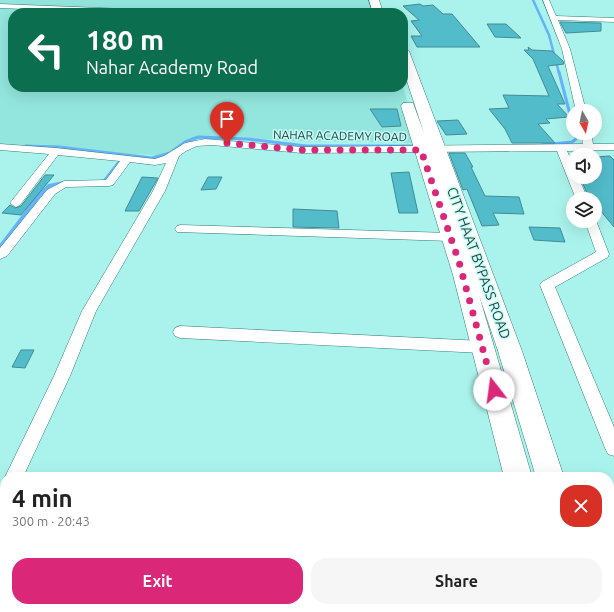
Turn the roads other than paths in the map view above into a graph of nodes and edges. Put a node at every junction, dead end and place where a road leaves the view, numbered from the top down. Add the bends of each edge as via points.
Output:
1 (546, 0) edge
2 (0, 6) edge
3 (50, 8) edge
4 (553, 18) junction
5 (614, 20) edge
6 (408, 69) edge
7 (403, 92) edge
8 (579, 104) edge
9 (588, 140) edge
10 (614, 146) edge
11 (0, 147) edge
12 (589, 147) junction
13 (561, 148) junction
14 (430, 150) junction
15 (56, 151) junction
16 (174, 156) junction
17 (128, 158) junction
18 (566, 160) edge
19 (16, 204) dead end
20 (594, 228) edge
21 (181, 229) dead end
22 (451, 237) junction
23 (0, 255) edge
24 (180, 332) dead end
25 (482, 347) junction
26 (614, 448) edge
27 (16, 472) edge
28 (517, 472) edge
29 (548, 472) edge

1 - 4 street
2 - 3 street
4 - 5 street
4 - 8 street via 566,49
6 - 14 main road, CITY HAAT BYPASS ROAD
7 - 14 main road
9 - 12 street
10 - 12 street, NAHAR ACADEMY ROAD
11 - 15 street, NAHAR ACADEMY ROAD
12 - 13 street, NAHAR ACADEMY ROAD
13 - 14 street, NAHAR ACADEMY ROAD
13 - 18 street
14 - 16 street, NAHAR ACADEMY ROAD via 302,150 212,141 186,147
14 - 22 main road
14 - 29 main road, CITY HAAT BYPASS ROAD via 510,351
15 - 17 street, NAHAR ACADEMY ROAD
15 - 19 street
16 - 17 street, NAHAR ACADEMY ROAD via 155,162
16 - 27 street via 159,191 89,311 62,376
17 - 23 street via 109,183 64,184 51,192
20 - 26 street via 604,254 547,285
21 - 22 street
22 - 25 main road
24 - 25 street
25 - 28 main road

